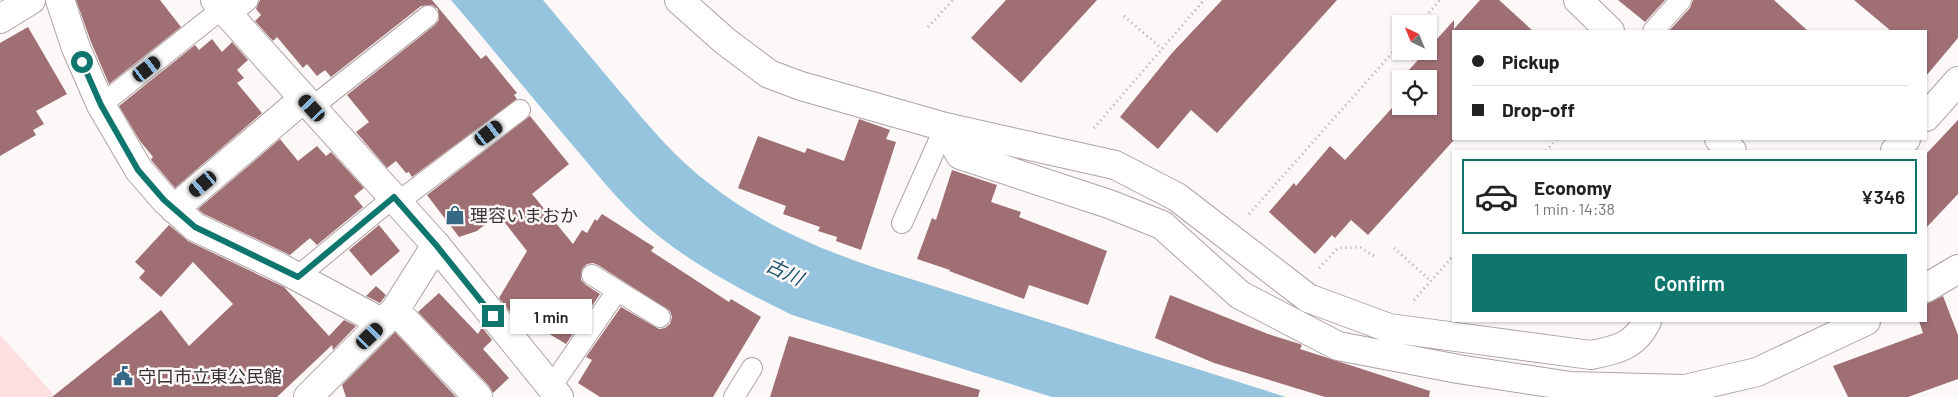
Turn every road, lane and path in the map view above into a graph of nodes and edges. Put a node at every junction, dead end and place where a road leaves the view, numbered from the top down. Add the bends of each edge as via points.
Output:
1 (31, 0) edge
2 (60, 0) edge
3 (679, 0) edge
4 (953, 0) edge
5 (1204, 0) edge
6 (1440, 0) edge
7 (1578, 0) edge
8 (1681, 0) edge
9 (229, 6) edge
10 (1427, 15) edge
11 (428, 16) dead end
12 (1124, 16) dead end
13 (0, 19) edge
14 (928, 27) dead end
15 (1609, 30) edge
16 (1654, 30) edge
17 (1162, 49) junction
18 (1392, 53) edge
19 (1958, 81) edge
20 (307, 104) junction
21 (101, 105) junction
22 (520, 110) dead end
23 (1927, 116) edge
24 (945, 127) junction
25 (1556, 140) edge
26 (1905, 140) edge
27 (1547, 150) edge
28 (1896, 150) edge
29 (1071, 155) junction
30 (396, 200) junction
31 (174, 209) junction
32 (902, 223) dead end
33 (1229, 237) junction
34 (436, 245) junction
35 (1394, 248) dead end
36 (1452, 257) edge
37 (1377, 258) dead end
38 (1958, 269) edge
39 (592, 275) dead end
40 (298, 277) junction
41 (1431, 281) junction
42 (1927, 287) edge
43 (617, 291) junction
44 (1299, 291) junction
45 (389, 317) junction
46 (660, 317) dead end
47 (1646, 322) edge
48 (1864, 322) edge
49 (1389, 328) junction
50 (752, 368) dead end
51 (555, 392) edge
52 (315, 395) edge
53 (478, 397) edge
54 (734, 397) edge

1 - 13 street
2 - 21 street via 76,48
3 - 24 street via 769,74
4 - 14 path
5 - 17 path
6 - 10 path
7 - 15 street
8 - 16 lane
9 - 20 street
9 - 21 lane
11 - 20 lane
12 - 17 path
17 - 29 path
18 - 33 path
19 - 23 street
20 - 30 street
20 - 31 street
21 - 31 street via 138,170
22 - 30 lane
24 - 29 street
24 - 32 lane
24 - 48 street via 960,155 1162,225 1240,295 1338,346 1458,370 1570,386 1685,389 1757,372
25 - 27 path
26 - 28 street
29 - 33 street via 1115,165 1176,197
30 - 34 street
30 - 40 lane
31 - 40 street via 195,227
33 - 44 street
34 - 45 street
34 - 51 street
35 - 41 path
36 - 41 path
37 - 44 path via 1360,247 1338,248
38 - 42 street
39 - 43 lane
40 - 45 street
41 - 49 path
43 - 46 lane
43 - 51 lane
44 - 49 street via 1308,298
45 - 52 street
45 - 53 street
47 - 49 street via 1640,335 1615,351 1591,355
50 - 54 lane

